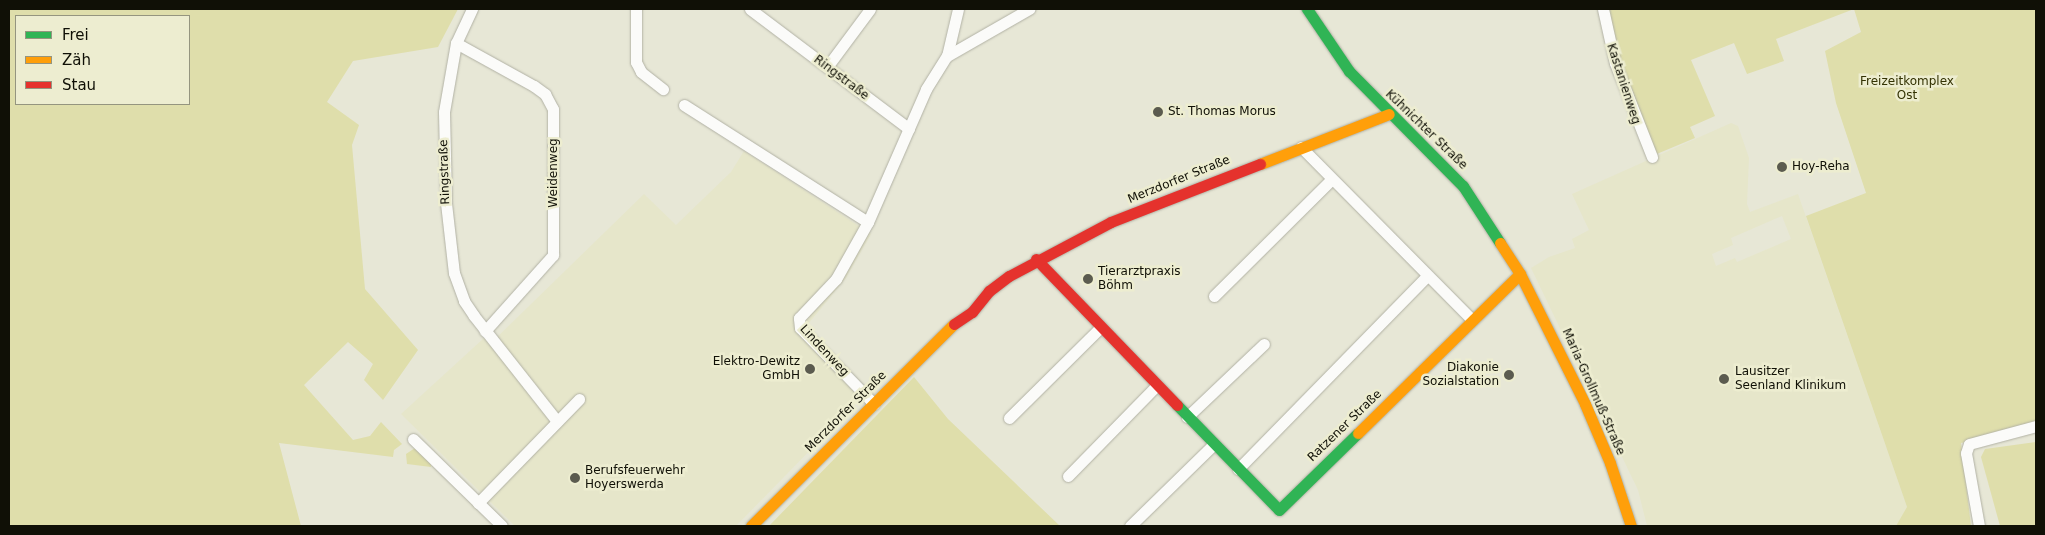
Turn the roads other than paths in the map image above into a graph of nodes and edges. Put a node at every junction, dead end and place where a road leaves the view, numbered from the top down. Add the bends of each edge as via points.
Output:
1 (472, 9) edge
2 (636, 9) edge
3 (750, 9) edge
4 (870, 9) edge
5 (958, 9) edge
6 (1028, 9) edge
7 (1307, 9) edge
8 (1603, 9) edge
9 (953, 29) junction
10 (969, 41) junction
11 (456, 42) junction
12 (946, 56) junction
13 (827, 67) junction
14 (663, 89) dead end
15 (684, 105) dead end
16 (1389, 114) junction
17 (908, 129) junction
18 (1300, 147) junction
19 (1652, 157) dead end
20 (1331, 180) junction
21 (868, 222) junction
22 (1036, 260) junction
23 (1520, 274) junction
24 (1427, 276) junction
25 (1214, 296) dead end
26 (1472, 320) junction
27 (1100, 328) junction
28 (485, 331) junction
29 (1264, 344) dead end
30 (1156, 386) junction
31 (578, 399) dead end
32 (874, 404) junction
33 (1187, 417) junction
34 (1009, 418) dead end
35 (557, 421) junction
36 (2036, 426) edge
37 (413, 438) dead end
38 (1214, 444) junction
39 (1238, 469) junction
40 (1068, 476) dead end
41 (478, 503) junction
42 (502, 526) edge
43 (750, 526) edge
44 (1130, 526) edge
45 (1631, 526) edge
46 (1979, 526) edge

1 - 11 street, Ringstraße
2 - 14 street via 636,62 641,72
3 - 13 street, Ringstraße
4 - 13 street
5 - 9 street, Lindenweg
6 - 10 street, Lindenweg
7 - 16 street, Kühnichter Straße via 1349,71
8 - 19 street, Kastanienweg via 1615,63
9 - 10 street
9 - 12 street, Lindenweg
10 - 12 street, Lindenweg
11 - 28 street, Ringstraße via 444,112 449,236 458,286
11 - 28 street, Weidenweg via 534,86 545,94 553,109 553,255
12 - 17 street, Lindenweg via 926,89
13 - 17 street, Ringstraße
15 - 21 street
16 - 18 street, Merzdorfer Straße
16 - 23 street, Kühnichter Straße via 1438,158 1463,186
17 - 21 street, Lindenweg
18 - 20 street
18 - 22 street, Merzdorfer Straße via 1111,222
20 - 24 street
20 - 25 street
21 - 32 street, Lindenweg via 836,279 802,314 798,323
22 - 27 street, Ratzener Straße
22 - 32 street, Merzdorfer Straße via 989,291 983,302 961,317
23 - 26 street, Ratzener Straße
23 - 45 street, Maria-Grollmuß-Straße via 1585,404 1610,463
24 - 26 street
24 - 39 street
26 - 39 street, Ratzener Straße via 1279,510
27 - 30 street, Ratzener Straße
27 - 34 street
28 - 35 street, Ringstraße
29 - 33 street
30 - 33 street, Ratzener Straße
30 - 40 street
31 - 35 street
32 - 43 street, Merzdorfer Straße
33 - 38 street, Ratzener Straße
35 - 41 street
36 - 46 street via 1969,444 1966,452
37 - 41 street
38 - 39 street, Ratzener Straße
38 - 44 street
41 - 42 street

